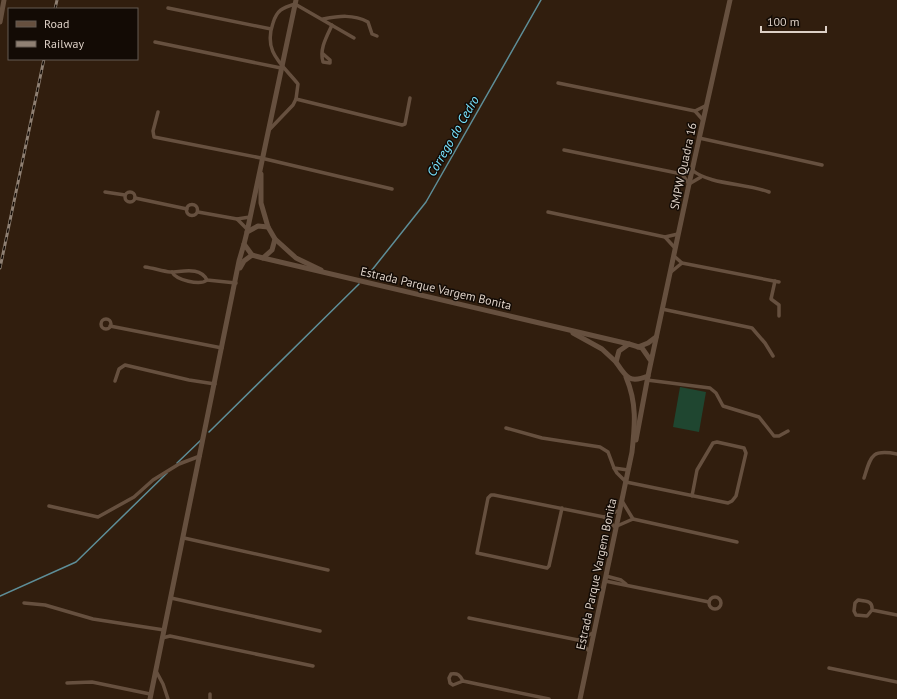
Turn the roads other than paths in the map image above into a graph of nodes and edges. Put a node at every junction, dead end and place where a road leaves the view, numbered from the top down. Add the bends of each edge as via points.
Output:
1 (4, 0) edge
2 (730, 0) edge
3 (295, 2) edge
4 (168, 8) dead end
5 (323, 19) junction
6 (0, 22) edge
7 (332, 25) junction
8 (271, 29) junction
9 (376, 36) dead end
10 (354, 38) dead end
11 (155, 42) dead end
12 (322, 52) dead end
13 (281, 67) junction
14 (558, 83) dead end
15 (410, 98) dead end
16 (296, 99) junction
17 (707, 105) junction
18 (694, 111) junction
19 (158, 112) dead end
20 (703, 120) junction
21 (268, 130) junction
22 (699, 138) junction
23 (564, 150) dead end
24 (263, 157) junction
25 (822, 165) dead end
26 (692, 170) junction
27 (682, 174) junction
28 (701, 177) junction
29 (689, 184) junction
30 (392, 189) dead end
31 (105, 192) dead end
32 (769, 192) dead end
33 (125, 195) junction
34 (135, 198) junction
35 (187, 209) junction
36 (198, 212) junction
37 (548, 212) dead end
38 (250, 217) junction
39 (237, 219) junction
40 (268, 228) junction
41 (247, 230) junction
42 (678, 234) junction
43 (665, 237) junction
44 (275, 239) junction
45 (244, 244) junction
46 (675, 248) junction
47 (252, 255) junction
48 (674, 256) junction
49 (263, 258) junction
50 (682, 263) junction
51 (145, 267) dead end
52 (238, 270) junction
53 (172, 272) junction
54 (671, 272) junction
55 (327, 273) junction
56 (207, 280) junction
57 (236, 283) junction
58 (662, 308) junction
59 (779, 316) dead end
60 (110, 326) dead end
61 (563, 328) junction
62 (657, 336) junction
63 (629, 344) junction
64 (638, 347) junction
65 (222, 348) junction
66 (773, 356) dead end
67 (651, 361) junction
68 (616, 362) junction
69 (626, 377) junction
70 (648, 378) junction
71 (115, 381) dead end
72 (215, 384) junction
73 (506, 428) dead end
74 (788, 431) dead end
75 (632, 452) junction
76 (897, 454) edge
77 (201, 455) junction
78 (614, 468) junction
79 (628, 470) junction
80 (864, 478) dead end
81 (626, 482) junction
82 (692, 496) junction
83 (622, 501) junction
84 (49, 506) dead end
85 (562, 508) junction
86 (620, 510) junction
87 (604, 517) junction
88 (633, 519) junction
89 (616, 527) junction
90 (184, 538) junction
91 (737, 542) dead end
92 (328, 570) dead end
93 (605, 579) junction
94 (171, 598) junction
95 (709, 602) dead end
96 (24, 603) dead end
97 (872, 610) junction
98 (897, 616) edge
99 (469, 618) dead end
100 (164, 630) junction
101 (320, 631) dead end
102 (594, 633) junction
103 (170, 636) junction
104 (162, 638) junction
105 (578, 640) junction
106 (590, 652) junction
107 (313, 666) dead end
108 (828, 668) dead end
109 (156, 671) junction
110 (463, 681) dead end
111 (897, 682) edge
112 (67, 683) dead end
113 (210, 694) dead end
114 (150, 697) edge
115 (580, 698) edge
116 (168, 699) edge
117 (210, 699) edge
118 (549, 699) edge

1 - 6 main road
2 - 17 main road, SMPW Quadra 16
3 - 5 street via 302,10
3 - 8 street via 276,13
3 - 13 main road
4 - 8 street
5 - 7 street
5 - 9 street via 344,16 362,18 368,22 372,34
7 - 10 street
7 - 12 street via 326,35
8 - 13 street via 270,48
11 - 13 street
13 - 16 street via 298,84
13 - 21 main road
14 - 18 street
15 - 16 street via 407,119 402,125
16 - 21 street via 288,111
17 - 18 street
17 - 20 main road, SMPW Quadra 16
18 - 20 street
19 - 24 street via 154,137
20 - 22 main road, SMPW Quadra 16
21 - 24 main road
22 - 25 street
22 - 26 main road, SMPW Quadra 16
23 - 27 street
24 - 30 street
24 - 38 main road
24 - 40 main road via 260,178 261,203
26 - 27 street
26 - 28 street
26 - 29 main road, SMPW Quadra 16
27 - 29 street
28 - 29 street
28 - 32 street
29 - 42 main road, SMPW Quadra 16
31 - 33 street
33 - 34 street via 130,192
33 - 34 street via 129,203
34 - 35 street
35 - 36 street via 191,216
35 - 36 street via 194,205
36 - 39 street
37 - 43 street
38 - 39 street
38 - 41 main road
39 - 41 street
40 - 41 main road via 258,226
40 - 44 main road
41 - 45 main road
42 - 43 street
42 - 46 main road, SMPW Quadra 16
43 - 46 street
44 - 49 main road via 270,253
44 - 55 main road, Estrada Parque Vargem Bonita via 296,258
45 - 47 main road
45 - 52 main road
46 - 48 main road, SMPW Quadra 16
47 - 49 main road
47 - 52 main road
48 - 50 street
48 - 54 main road, SMPW Quadra 16
49 - 55 main road, Estrada Parque Vargem Bonita
50 - 54 street
50 - 59 street via 777,281 770,300 779,305
51 - 53 street
52 - 57 main road
53 - 56 street via 185,280
53 - 56 street via 194,272 204,275
54 - 58 main road, SMPW Quadra 16
55 - 61 main road, Estrada Parque Vargem Bonita
56 - 57 street
57 - 65 main road
58 - 62 main road, SMPW Quadra 16
58 - 66 street via 752,328
60 - 65 street
61 - 63 main road, Estrada Parque Vargem Bonita
61 - 68 main road, Estrada Parque Vargem Bonita via 602,349
62 - 64 main road
62 - 67 main road, SMPW Quadra 16
63 - 64 main road
63 - 68 main road via 619,351
64 - 67 main road via 645,351
65 - 72 main road
67 - 70 main road
68 - 69 main road
69 - 70 main road via 637,380
69 - 75 main road, Estrada Parque Vargem Bonita via 635,407
70 - 74 street via 710,388 723,406 759,416 774,436
70 - 75 main road, Estrada Parque Vargem Bonita
71 - 72 street via 119,369 125,364
72 - 77 main road
73 - 78 street via 542,438 600,447 608,452
75 - 79 main road, Estrada Parque Vargem Bonita
76 - 80 street via 883,451 874,454
77 - 84 street via 179,464 153,480 134,497 98,517
77 - 90 main road
78 - 79 street
78 - 81 street
79 - 81 main road, Estrada Parque Vargem Bonita
81 - 82 street
81 - 83 main road, Estrada Parque Vargem Bonita
82 - 82 street via 728,503 733,500 746,453 744,448 713,443 697,470
83 - 86 main road, Estrada Parque Vargem Bonita
83 - 88 street
85 - 85 street via 490,496 476,553 547,568
85 - 87 street
86 - 87 street
86 - 89 main road, Estrada Parque Vargem Bonita
87 - 89 street
88 - 89 street
88 - 91 street
89 - 93 main road, Estrada Parque Vargem Bonita
90 - 92 street
90 - 94 main road
93 - 95 street
93 - 102 main road, Estrada Parque Vargem Bonita
94 - 100 main road
94 - 101 street
96 - 100 street via 45,605 93,619
97 - 97 street via 867,616 856,615 855,603 858,600 870,602
97 - 98 street
99 - 105 street
100 - 103 street
100 - 104 main road
102 - 105 street
102 - 106 main road, Estrada Parque Vargem Bonita
103 - 104 street
103 - 107 street
104 - 109 main road
105 - 106 street
106 - 115 main road, Estrada Parque Vargem Bonita
108 - 111 street
109 - 114 main road
109 - 116 street
110 - 118 street
112 - 114 street via 92,682
113 - 117 street

